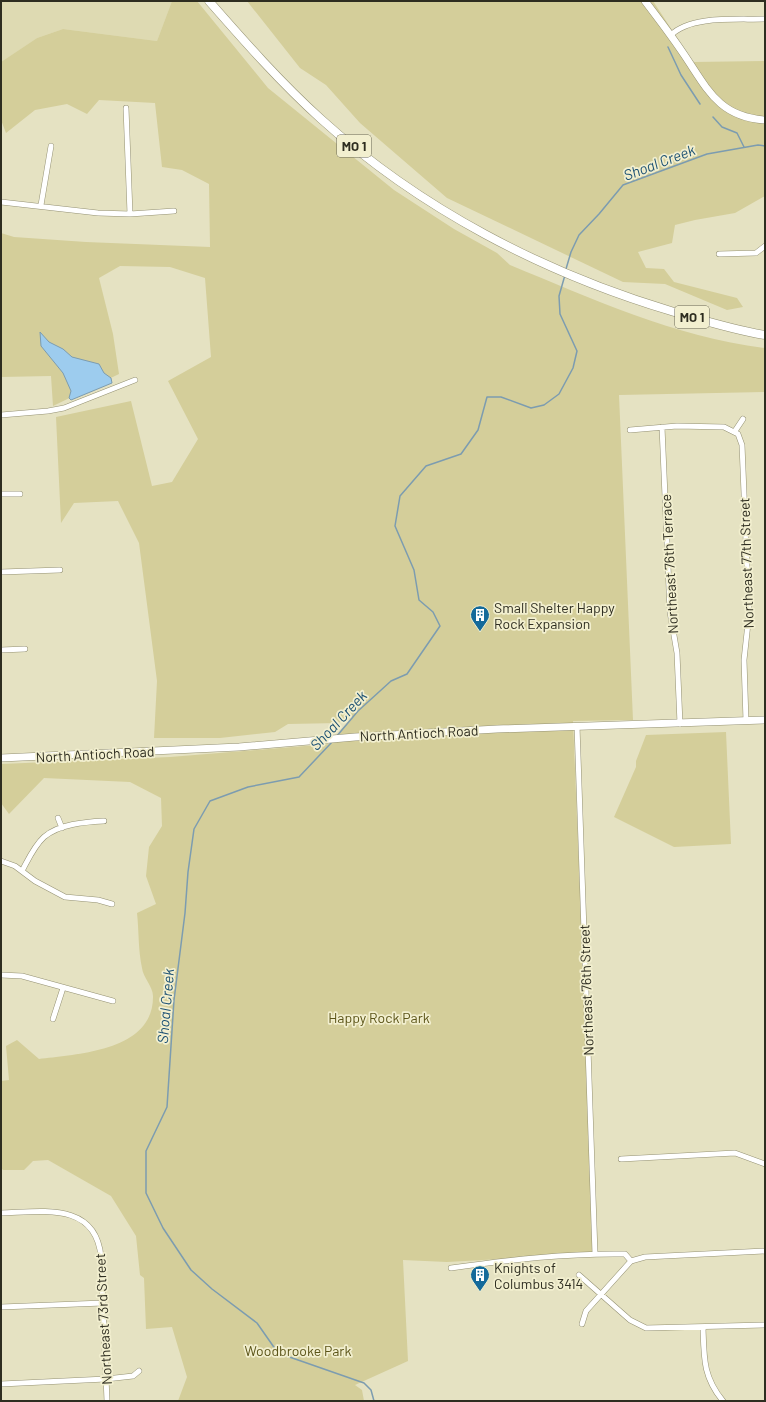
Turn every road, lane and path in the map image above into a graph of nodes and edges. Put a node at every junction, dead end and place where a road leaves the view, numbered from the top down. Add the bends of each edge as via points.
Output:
1 (209, 1) edge
2 (645, 1) edge
3 (765, 19) edge
4 (671, 35) junction
5 (126, 108) dead end
6 (765, 120) edge
7 (51, 146) dead end
8 (1, 202) edge
9 (41, 205) junction
10 (174, 211) dead end
11 (130, 214) junction
12 (765, 246) edge
13 (719, 254) dead end
14 (765, 335) edge
15 (135, 380) dead end
16 (1, 415) edge
17 (743, 419) dead end
18 (662, 427) junction
19 (630, 430) dead end
20 (734, 431) junction
21 (1, 494) edge
22 (20, 494) dead end
23 (60, 570) dead end
24 (1, 572) edge
25 (25, 649) dead end
26 (1, 650) edge
27 (765, 720) edge
28 (746, 721) junction
29 (680, 724) junction
30 (577, 726) junction
31 (1, 758) edge
32 (58, 818) dead end
33 (104, 821) dead end
34 (62, 828) junction
35 (1, 861) edge
36 (22, 871) junction
37 (112, 904) dead end
38 (1, 974) edge
39 (63, 988) junction
40 (113, 1001) dead end
41 (53, 1019) dead end
42 (621, 1159) dead end
43 (765, 1164) edge
44 (1, 1214) edge
45 (765, 1251) edge
46 (595, 1254) junction
47 (631, 1261) junction
48 (451, 1268) dead end
49 (579, 1275) dead end
50 (601, 1293) junction
51 (103, 1303) junction
52 (1, 1307) edge
53 (582, 1324) dead end
54 (765, 1325) edge
55 (703, 1327) junction
56 (139, 1372) dead end
57 (106, 1379) junction
58 (1, 1384) edge
59 (107, 1401) edge
60 (723, 1401) edge

1 - 14 main road, MO 1 via 265,65 322,120 389,175 453,216 528,257 620,296 694,318
2 - 4 street
3 - 4 street via 690,23
4 - 6 street via 711,96 740,116
5 - 11 street
7 - 9 street
8 - 9 street
9 - 11 street via 98,213
10 - 11 street
12 - 13 street via 756,253
15 - 16 street via 64,408
17 - 20 street
18 - 19 street
18 - 20 street via 724,427
18 - 29 street, Northeast 76th Terrace via 670,612 677,653
20 - 28 street, Northeast 77th Street via 740,437 742,445 749,614 744,660
21 - 22 street
23 - 24 street
25 - 26 street
27 - 28 street, North Antioch Road
28 - 29 street, North Antioch Road
29 - 30 street, North Antioch Road
30 - 31 street, North Antioch Road via 355,737 239,747
30 - 46 street, Northeast 76th Street
32 - 34 street
33 - 34 street via 75,822
34 - 36 street via 44,836
35 - 36 street
36 - 37 street via 65,897
38 - 39 street via 22,976
39 - 40 street
39 - 41 street
42 - 43 street via 735,1154
44 - 51 street, Northeast 73rd Street via 58,1212 67,1213 81,1220 94,1234 100,1247
45 - 47 street via 645,1257
46 - 47 street via 625,1254
46 - 48 street
47 - 50 street
49 - 50 street
50 - 53 street via 586,1311
50 - 55 street via 630,1320 646,1328
51 - 52 street
51 - 57 street, Northeast 73rd Street
54 - 55 street
55 - 60 street via 707,1374 714,1390
56 - 57 street via 133,1376
57 - 58 street
57 - 59 street, Northeast 73rd Street

